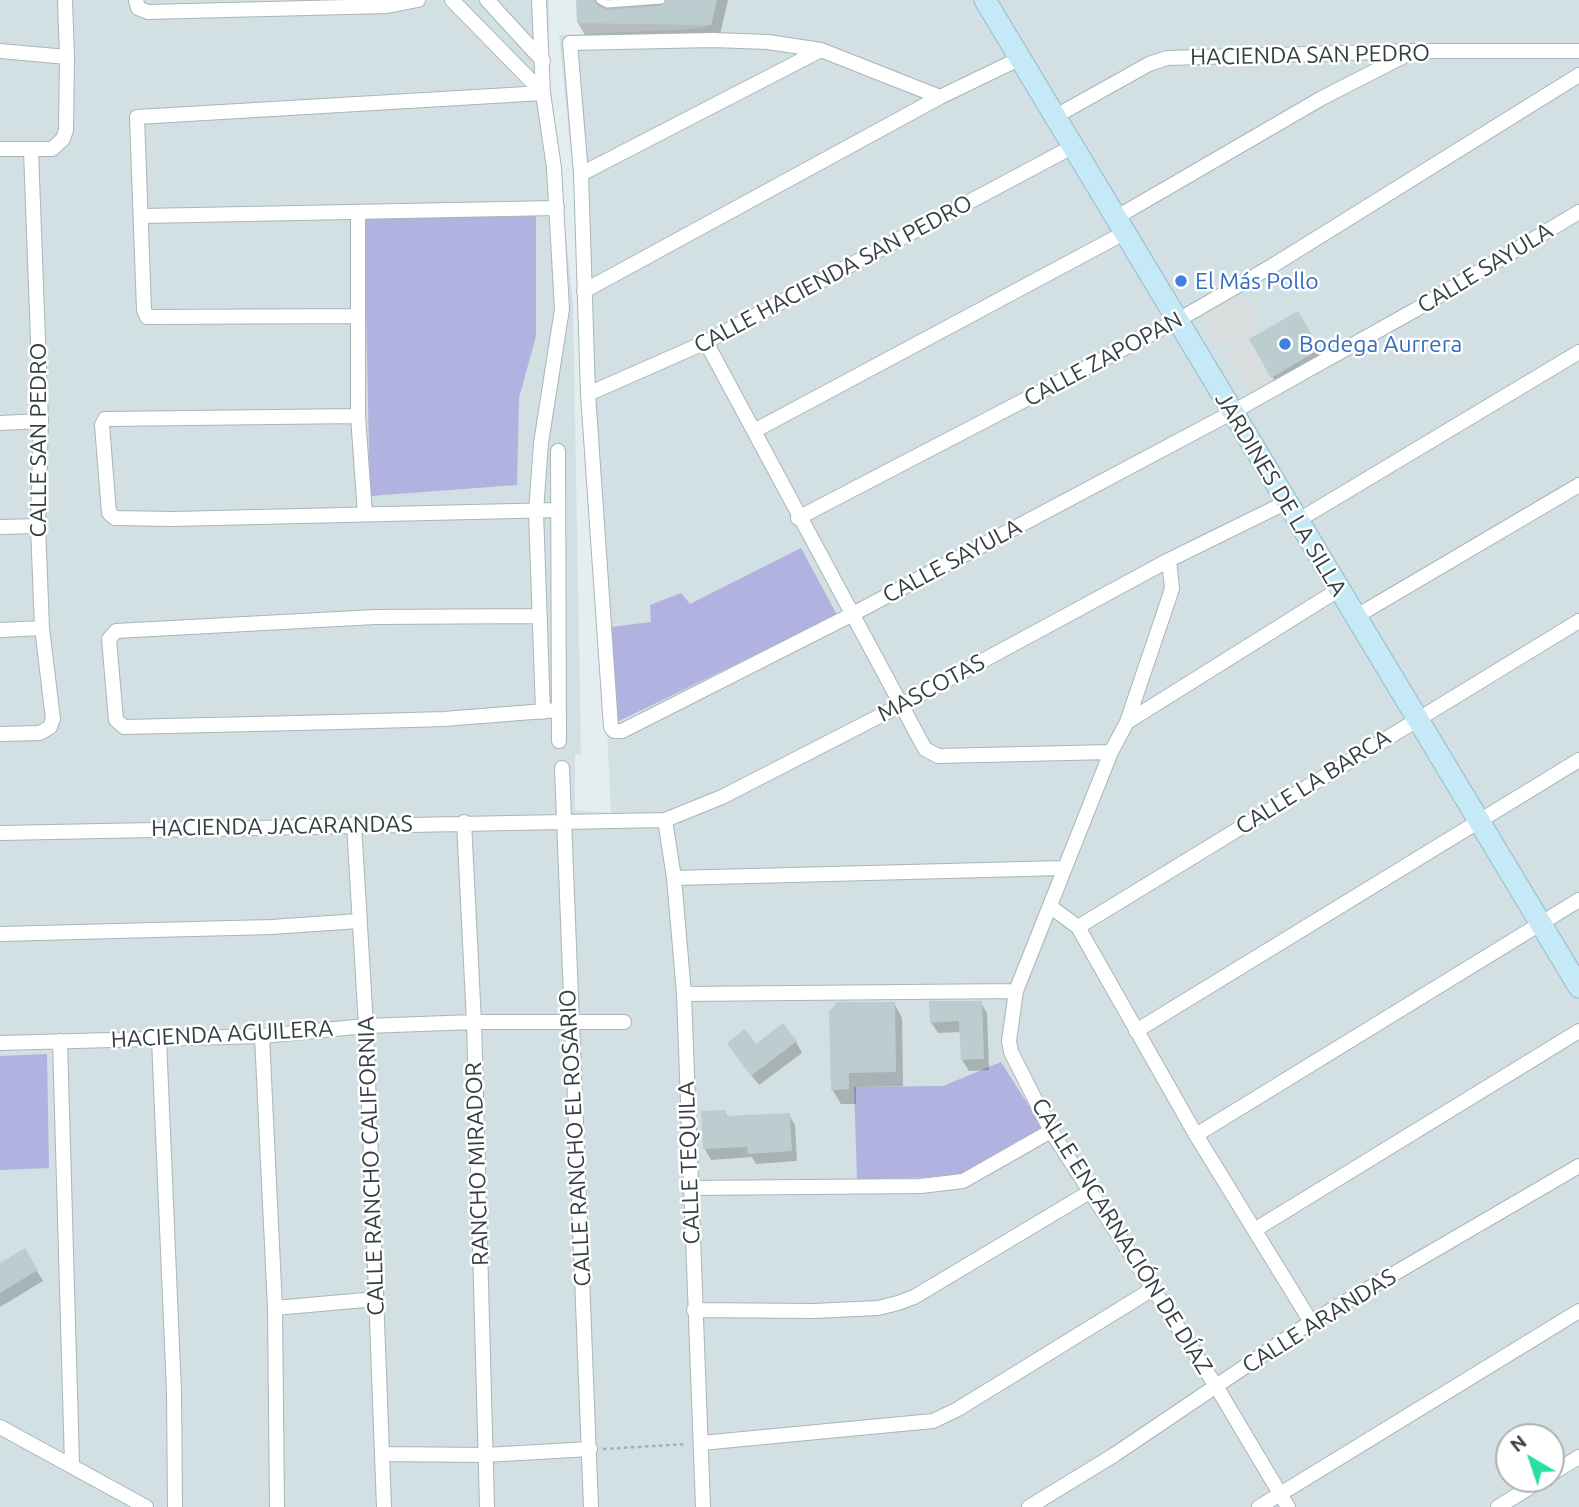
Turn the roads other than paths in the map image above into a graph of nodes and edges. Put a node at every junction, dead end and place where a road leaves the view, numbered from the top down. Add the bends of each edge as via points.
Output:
1 (65, 0) edge
2 (418, 0) edge
3 (452, 0) edge
4 (486, 0) edge
5 (539, 0) edge
6 (600, 0) edge
7 (660, 0) edge
8 (985, 0) edge
9 (138, 5) edge
10 (821, 50) junction
11 (0, 51) edge
12 (1413, 51) junction
13 (1579, 51) edge
14 (67, 57) junction
15 (1021, 58) junction
16 (543, 61) junction
17 (1579, 75) edge
18 (543, 93) junction
19 (940, 97) junction
20 (1056, 116) junction
21 (1074, 146) junction
22 (0, 149) edge
23 (31, 151) junction
24 (581, 174) junction
25 (557, 208) junction
26 (1579, 212) edge
27 (358, 214) junction
28 (142, 216) junction
29 (1122, 224) junction
30 (584, 291) junction
31 (356, 316) junction
32 (1178, 320) junction
33 (706, 342) junction
34 (1579, 352) edge
35 (588, 394) junction
36 (1231, 412) junction
37 (358, 416) junction
38 (41, 421) junction
39 (0, 422) edge
40 (754, 431) junction
41 (558, 451) dead end
42 (1579, 485) edge
43 (1285, 503) junction
44 (557, 510) junction
45 (537, 511) junction
46 (365, 514) junction
47 (798, 518) junction
48 (1297, 522) junction
49 (38, 526) junction
50 (0, 527) edge
51 (1170, 560) junction
52 (1338, 590) junction
53 (851, 615) junction
54 (540, 617) junction
55 (1355, 617) junction
56 (1579, 621) edge
57 (42, 628) junction
58 (0, 630) edge
59 (901, 705) junction
60 (558, 710) junction
61 (543, 712) junction
62 (1415, 719) junction
63 (1127, 722) junction
64 (0, 734) edge
65 (559, 741) dead end
66 (1111, 752) junction
67 (1579, 760) edge
68 (562, 768) dead end
69 (665, 820) junction
70 (464, 821) junction
71 (1479, 822) junction
72 (563, 823) junction
73 (354, 824) junction
74 (0, 833) edge
75 (1063, 868) junction
76 (674, 878) junction
77 (1579, 900) edge
78 (1051, 907) junction
79 (359, 921) junction
80 (1543, 923) junction
81 (1078, 927) junction
82 (0, 934) edge
83 (1579, 987) edge
84 (1016, 991) junction
85 (684, 994) junction
86 (570, 1020) junction
87 (474, 1022) junction
88 (624, 1022) dead end
89 (366, 1026) junction
90 (1136, 1031) junction
91 (1579, 1031) edge
92 (262, 1036) junction
93 (159, 1039) junction
94 (60, 1041) junction
95 (0, 1043) edge
96 (1051, 1131) junction
97 (1196, 1135) junction
98 (1579, 1166) edge
99 (689, 1188) junction
100 (1088, 1193) junction
101 (1256, 1229) junction
102 (1151, 1290) junction
103 (376, 1299) junction
104 (275, 1308) junction
105 (694, 1310) junction
106 (1579, 1311) edge
107 (1311, 1322) junction
108 (1216, 1386) junction
109 (0, 1427) edge
110 (701, 1443) junction
111 (590, 1449) junction
112 (383, 1454) junction
113 (485, 1455) junction
114 (72, 1464) junction
115 (1520, 1493) edge
116 (1280, 1494) junction
117 (146, 1507) edge
118 (175, 1507) edge
119 (277, 1507) edge
120 (384, 1507) edge
121 (487, 1507) edge
122 (591, 1507) edge
123 (703, 1507) edge
124 (1029, 1507) edge
125 (1259, 1507) edge
126 (1288, 1507) edge
127 (1498, 1507) edge

1 - 14 street
2 - 9 street via 373,7 224,11
3 - 18 street
4 - 16 street
5 - 16 street
6 - 7 lane via 607,4
8 - 15 street, JARDINES DE LA SILLA
10 - 19 street
10 - 24 street
10 - 24 street via 713,40 570,43
11 - 14 street
12 - 13 street, HACIENDA SAN PEDRO
12 - 20 street, HACIENDA SAN PEDRO via 1161,59
12 - 29 street via 1332,93
14 - 23 street via 66,130 56,147
15 - 19 street
15 - 20 street, JARDINES DE LA SILLA
16 - 18 street
17 - 32 street, CALLE ZAPOPAN
18 - 25 street
18 - 28 street via 138,116
19 - 30 street
20 - 21 street, JARDINES DE LA SILLA
21 - 29 street, JARDINES DE LA SILLA
21 - 33 street, CALLE HACIENDA SAN PEDRO
22 - 23 street
23 - 38 street, CALLE SAN PEDRO
24 - 30 street
25 - 27 street
25 - 45 street via 562,309 541,443
26 - 36 street, CALLE SAYULA
27 - 28 street
27 - 31 street
28 - 31 street via 146,315
29 - 32 street, JARDINES DE LA SILLA
29 - 40 street
30 - 35 street
31 - 37 street
32 - 36 street, JARDINES DE LA SILLA
32 - 47 street, CALLE ZAPOPAN
33 - 35 street, CALLE HACIENDA SAN PEDRO
33 - 40 street
34 - 48 street
35 - 53 street, CALLE SAYULA via 612,730 621,731
36 - 43 street, JARDINES DE LA SILLA
36 - 53 street, CALLE SAYULA
37 - 46 street
37 - 46 street via 105,419 102,425 110,516
38 - 39 street
38 - 49 street, CALLE SAN PEDRO
40 - 47 street
41 - 44 street
42 - 55 street
43 - 48 street, JARDINES DE LA SILLA
43 - 51 street, MASCOTAS
44 - 45 street
44 - 60 street
45 - 46 street
45 - 54 street
47 - 53 street
48 - 52 street, JARDINES DE LA SILLA
49 - 50 street
49 - 57 street, CALLE SAN PEDRO
51 - 59 street, MASCOTAS
51 - 63 street, CALLE ENCARNACIÓN DE DÍAZ via 1172,588
52 - 55 street, JARDINES DE LA SILLA
52 - 63 street
53 - 59 street
54 - 61 street
54 - 61 street via 375,617 152,627 113,632 109,639 119,725 405,720
55 - 62 street, JARDINES DE LA SILLA
56 - 62 street, CALLE LA BARCA
57 - 58 street
57 - 64 street, CALLE SAN PEDRO via 53,719 50,727 40,733
59 - 66 street via 925,749 938,756
59 - 69 street, MASCOTAS via 722,797
60 - 61 street
60 - 65 street
62 - 71 street, JARDINES DE LA SILLA
62 - 81 street, CALLE LA BARCA
63 - 66 street, CALLE ENCARNACIÓN DE DÍAZ
66 - 75 street, CALLE ENCARNACIÓN DE DÍAZ
67 - 71 street
68 - 72 street, CALLE RANCHO EL ROSARIO
69 - 72 street, MASCOTAS
69 - 76 street, CALLE TEQUILA
70 - 72 street, HACIENDA JACARANDAS
70 - 73 street, HACIENDA JACARANDAS
70 - 87 street, RANCHO MIRADOR
71 - 80 street, JARDINES DE LA SILLA
71 - 90 street
72 - 86 street, CALLE RANCHO EL ROSARIO
73 - 74 street, HACIENDA JACARANDAS
73 - 79 street, CALLE RANCHO CALIFORNIA
75 - 76 street
75 - 78 street, CALLE ENCARNACIÓN DE DÍAZ
76 - 85 street, CALLE TEQUILA
77 - 80 street
78 - 81 street
78 - 84 street, CALLE ENCARNACIÓN DE DÍAZ
79 - 82 street
79 - 89 street, CALLE RANCHO CALIFORNIA
80 - 83 street, JARDINES DE LA SILLA
80 - 97 street
81 - 90 street
84 - 85 street
84 - 96 street, CALLE ENCARNACIÓN DE DÍAZ via 1009,1032 1011,1052
85 - 99 street, CALLE TEQUILA
86 - 87 street, HACIENDA AGUILERA
86 - 88 street, HACIENDA AGUILERA
86 - 111 street, CALLE RANCHO EL ROSARIO
87 - 89 street, HACIENDA AGUILERA
87 - 113 street, RANCHO MIRADOR
89 - 92 street, HACIENDA AGUILERA
89 - 103 street, CALLE RANCHO CALIFORNIA
90 - 97 street
91 - 101 street
92 - 93 street, HACIENDA AGUILERA
92 - 104 street
93 - 94 street, HACIENDA AGUILERA
93 - 118 street
94 - 95 street, HACIENDA AGUILERA
94 - 114 street
96 - 99 street via 963,1181 921,1186
96 - 100 street, CALLE ENCARNACIÓN DE DÍAZ
97 - 101 street
98 - 107 street, CALLE ARANDAS
99 - 105 street, CALLE TEQUILA
100 - 102 street, CALLE ENCARNACIÓN DE DÍAZ
100 - 105 street via 898,1303 813,1311
101 - 107 street
102 - 108 street, CALLE ENCARNACIÓN DE DÍAZ
102 - 110 street via 933,1421
103 - 104 street
103 - 112 street, CALLE RANCHO CALIFORNIA
104 - 119 street
105 - 110 street, CALLE TEQUILA
106 - 116 street
107 - 108 street, CALLE ARANDAS
108 - 116 street, CALLE ENCARNACIÓN DE DÍAZ
108 - 124 street, CALLE ARANDAS
109 - 114 street
110 - 123 street, CALLE TEQUILA
111 - 113 street
111 - 122 street, CALLE RANCHO EL ROSARIO
112 - 113 street
112 - 120 street, CALLE RANCHO CALIFORNIA
113 - 121 street, RANCHO MIRADOR
114 - 117 street
115 - 127 street
116 - 125 street
116 - 126 street, CALLE ENCARNACIÓN DE DÍAZ

